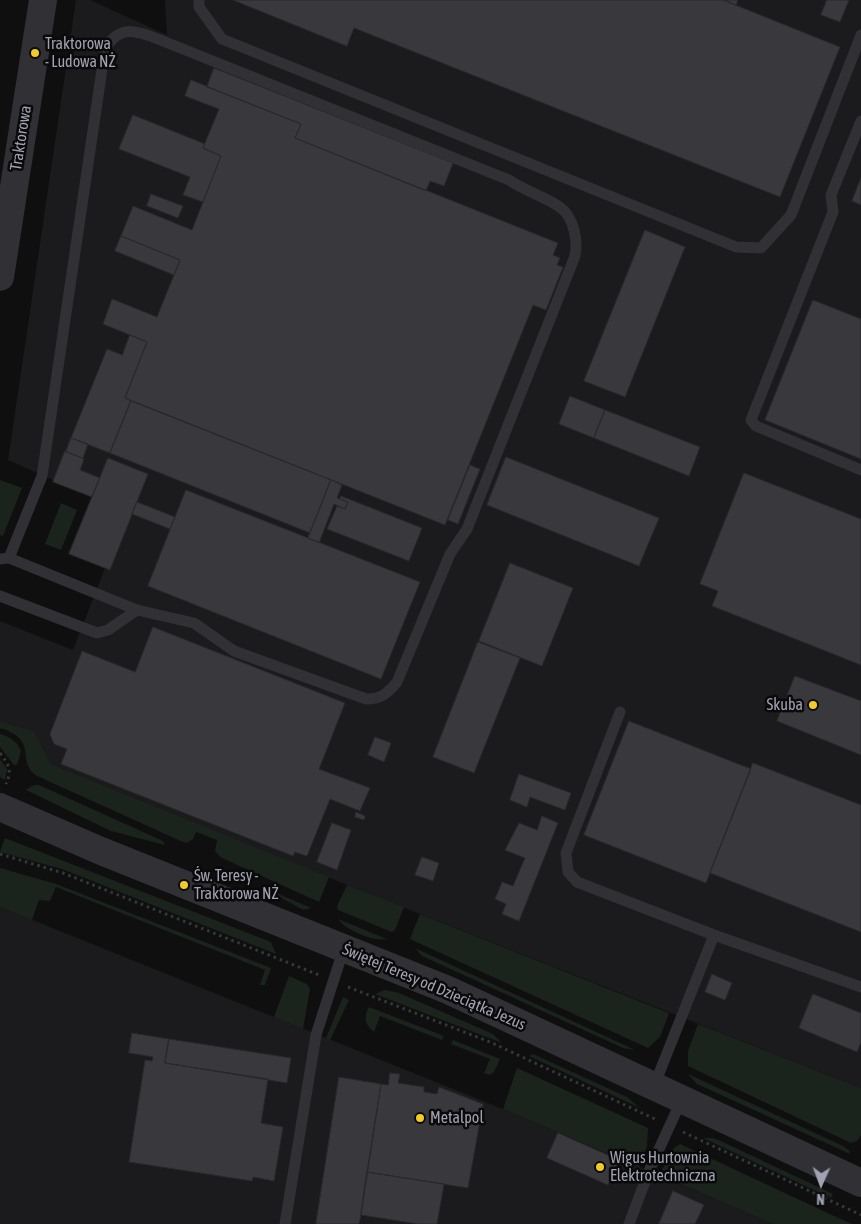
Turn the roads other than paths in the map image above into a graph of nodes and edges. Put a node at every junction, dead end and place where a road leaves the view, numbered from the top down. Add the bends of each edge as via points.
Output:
1 (43, 0) edge
2 (199, 0) edge
3 (861, 34) edge
4 (861, 121) edge
5 (0, 277) edge
6 (861, 470) edge
7 (5, 558) edge
8 (0, 596) edge
9 (137, 610) junction
10 (620, 712) dead end
11 (3, 795) edge
12 (714, 935) junction
13 (344, 948) junction
14 (861, 987) edge
15 (654, 1086) junction
16 (682, 1099) junction
17 (861, 1183) edge
18 (285, 1224) edge
19 (630, 1224) edge

1 - 5 street, Traktorowa
2 - 3 lane via 199,7 222,40 736,247 761,248 791,215
4 - 6 lane via 831,195 833,212 751,420 756,426
7 - 9 lane
7 - 9 lane via 42,476 105,49 111,40 125,32 138,31 509,180 562,208 576,238 575,256 467,530 450,554 396,682 388,693 380,698 366,699 234,651 194,623
8 - 9 lane via 97,633 108,630
10 - 12 lane via 566,853 568,872 577,882
11 - 13 street, Świętej Teresy od Dzieciątka Jezus via 101,851
12 - 14 lane
12 - 15 lane
13 - 15 street, Świętej Teresy od Dzieciątka Jezus via 448,990
13 - 18 lane via 316,1035
15 - 16 street, Świętej Teresy od Dzieciątka Jezus
16 - 17 street, Świętej Teresy od Dzieciątka Jezus
16 - 19 lane via 649,1171

